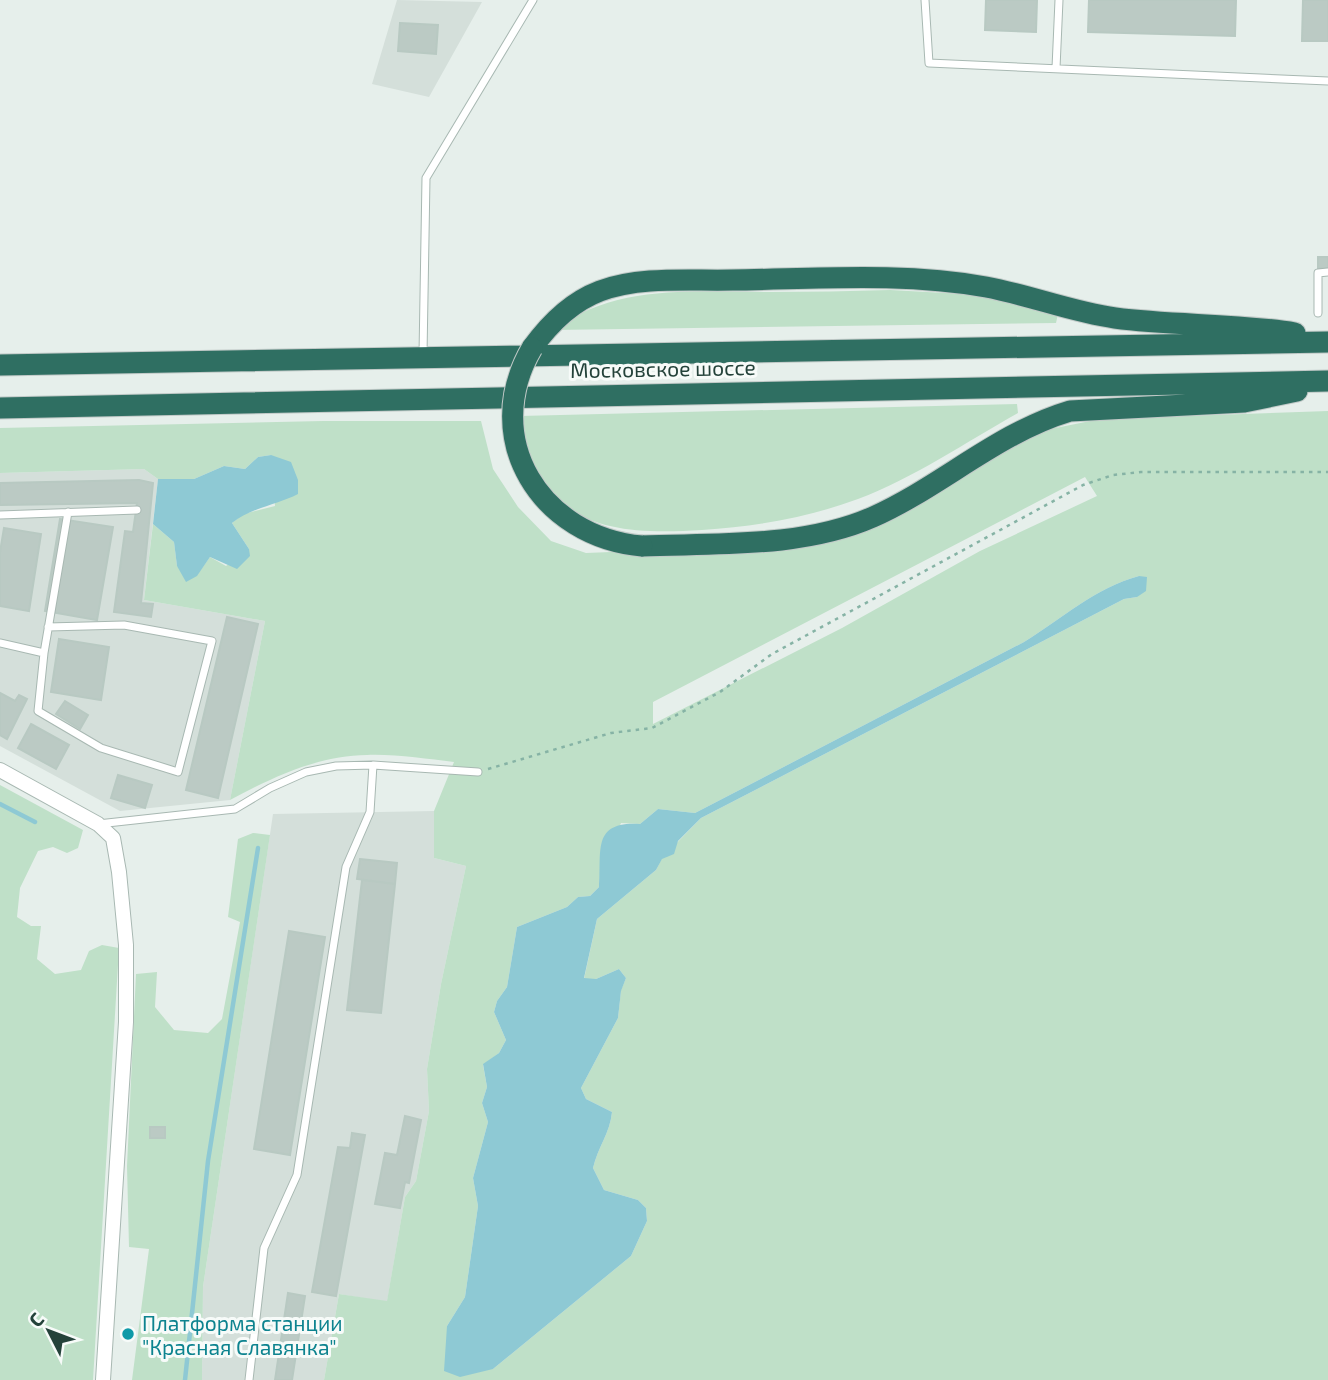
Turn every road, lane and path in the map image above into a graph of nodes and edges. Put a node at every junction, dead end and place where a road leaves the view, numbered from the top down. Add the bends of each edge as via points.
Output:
1 (533, 0) edge
2 (925, 0) edge
3 (1059, 0) edge
4 (1056, 68) junction
5 (1328, 81) edge
6 (1328, 272) edge
7 (1318, 313) dead end
8 (1328, 340) edge
9 (423, 359) junction
10 (0, 365) edge
11 (1328, 382) edge
12 (0, 408) edge
13 (1328, 472) edge
14 (136, 510) dead end
15 (68, 512) junction
16 (0, 516) edge
17 (48, 627) junction
18 (0, 643) edge
19 (44, 653) junction
20 (373, 765) junction
21 (0, 770) edge
22 (478, 772) joint
23 (98, 824) junction
24 (103, 1380) edge
25 (249, 1380) edge

1 - 9 lane via 426,178
2 - 4 lane via 929,63
3 - 4 lane
4 - 5 lane
6 - 7 lane via 1318,273
8 - 9 highway, Московское шоссе
8 - 11 highway, bridge via 1255,326 1181,325 1112,317 945,281 656,281 601,291 555,320 523,363 513,408 518,453 545,501 572,525 589,533 642,546 804,536 844,528 904,500 1007,437 1070,411 1244,402
9 - 10 highway, Московское шоссе
11 - 12 highway, Московское шоссе
13 - 22 path via 1141,472 1083,485 772,654 720,692 652,728 611,733
14 - 15 lane
15 - 16 lane
15 - 17 lane
17 - 19 lane
17 - 19 lane via 124,625 212,641 178,772 101,747 38,711
18 - 19 lane
20 - 22 lane
20 - 23 lane via 306,772 234,808
20 - 25 lane via 370,812 346,867 297,1175 264,1248
21 - 23 street
23 - 24 street via 113,838 126,945 120,1135

